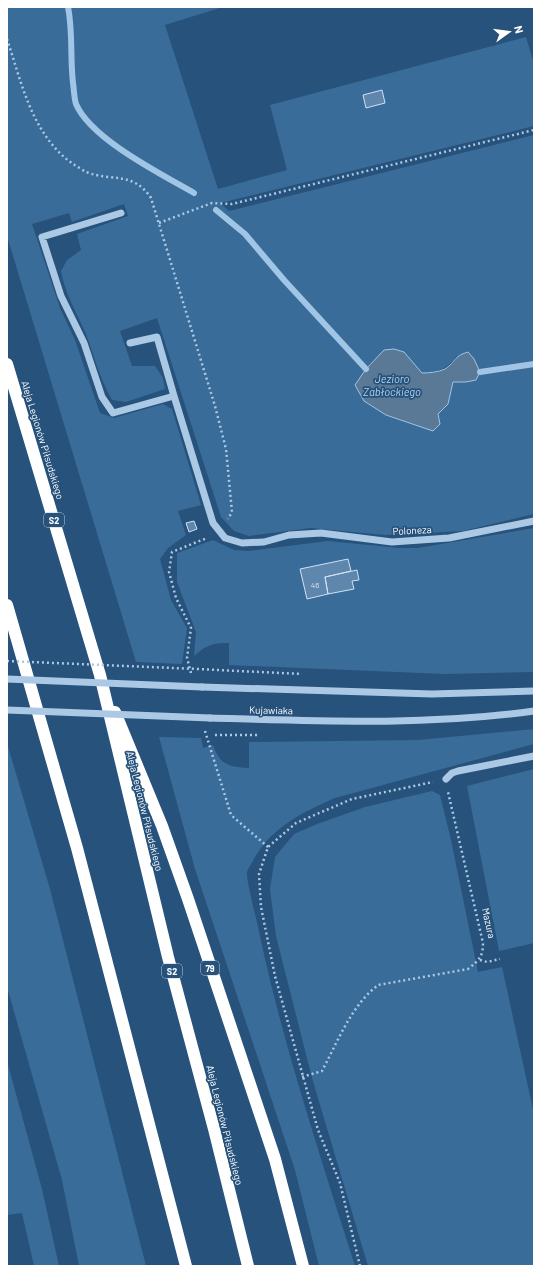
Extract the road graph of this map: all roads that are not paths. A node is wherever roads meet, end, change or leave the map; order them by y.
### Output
1 (122, 213) dead end
2 (130, 343) dead end
3 (7, 364) edge
4 (174, 396) junction
5 (534, 521) edge
6 (7, 605) edge
7 (100, 675) junction
8 (7, 679) edge
9 (534, 691) edge
10 (7, 710) edge
11 (534, 711) edge
12 (534, 756) edge
13 (446, 780) road end
14 (186, 1266) edge
15 (248, 1266) edge
16 (303, 1266) edge

1 - 4 street
2 - 4 street
3 - 7 highway, Aleja Legionów Piłsudskiego / S2
4 - 5 street, Poloneza
6 - 14 highway
7 - 15 highway, Aleja Legionów Piłsudskiego / S2
7 - 16 highway, 79
8 - 9 street, Kujawiaka, bridge
10 - 11 street, Kujawiaka, bridge
12 - 13 street

